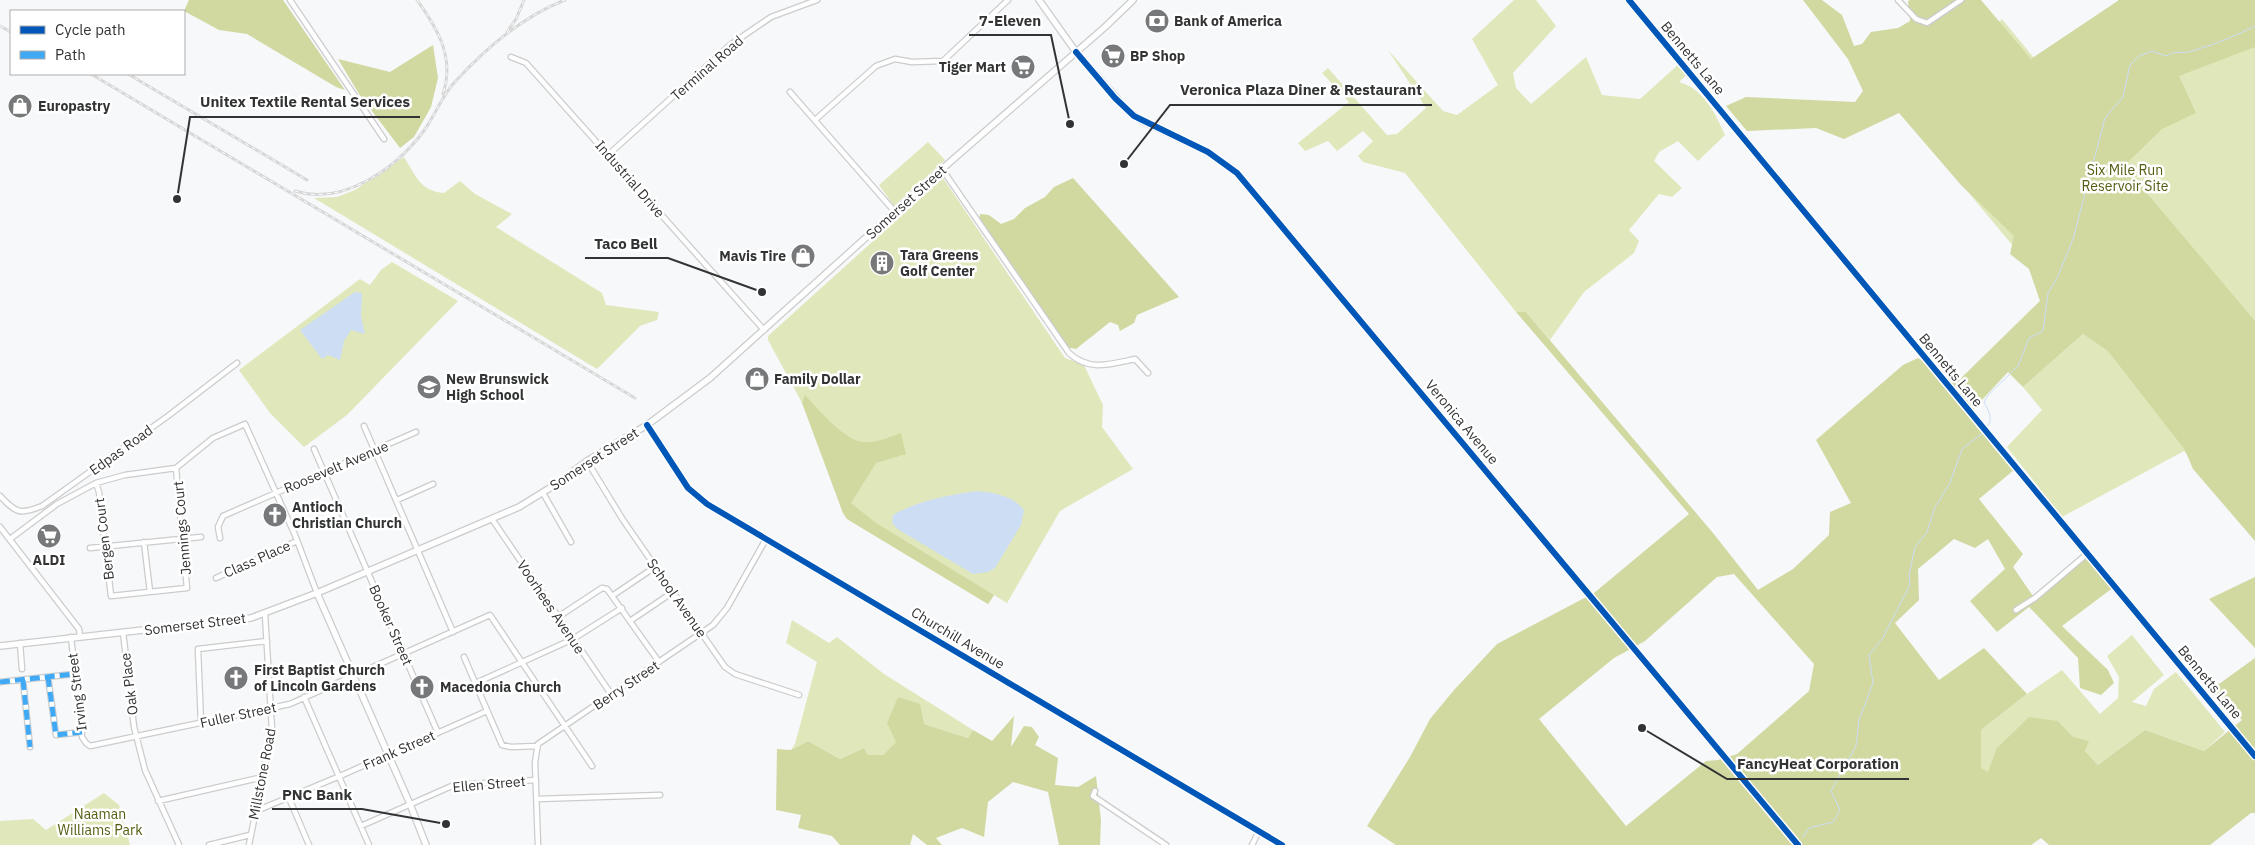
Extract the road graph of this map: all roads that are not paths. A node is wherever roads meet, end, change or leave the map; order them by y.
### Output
1 (290, 0) edge
2 (817, 0) edge
3 (1008, 0) edge
4 (1039, 0) edge
5 (1133, 0) edge
6 (1629, 0) edge
7 (1898, 0) edge
8 (1961, 0) edge
9 (1076, 52) junction
10 (512, 57) dead end
11 (790, 92) dead end
12 (815, 120) junction
13 (384, 139) dead end
14 (608, 155) junction
15 (942, 170) junction
16 (894, 212) junction
17 (764, 330) junction
18 (237, 363) dead end
19 (1148, 373) dead end
20 (646, 425) junction
21 (364, 426) dead end
22 (416, 432) dead end
23 (314, 449) dead end
24 (374, 451) junction
25 (587, 461) junction
26 (176, 468) junction
27 (324, 472) junction
28 (96, 483) junction
29 (433, 484) dead end
30 (543, 493) junction
31 (275, 494) junction
32 (0, 496) edge
33 (397, 500) junction
34 (492, 519) junction
35 (0, 527) edge
36 (200, 536) dead end
37 (183, 538) junction
38 (220, 538) dead end
39 (766, 538) junction
40 (10, 539) junction
41 (297, 541) junction
42 (144, 542) junction
43 (571, 542) dead end
44 (106, 546) junction
45 (90, 548) dead end
46 (418, 551) junction
47 (2088, 553) junction
48 (655, 567) junction
49 (367, 572) junction
50 (216, 578) dead end
51 (150, 592) junction
52 (673, 592) junction
53 (318, 593) junction
54 (612, 596) junction
55 (622, 608) junction
56 (2016, 610) dead end
57 (264, 614) junction
58 (558, 617) junction
59 (630, 621) junction
60 (123, 632) junction
61 (453, 632) junction
62 (702, 633) junction
63 (80, 636) junction
64 (71, 637) junction
65 (573, 639) junction
66 (266, 641) junction
67 (20, 643) junction
68 (0, 646) edge
69 (404, 654) junction
70 (464, 657) dead end
71 (522, 660) junction
72 (659, 662) junction
73 (22, 668) dead end
74 (74, 674) junction
75 (354, 676) junction
76 (48, 677) junction
77 (23, 680) junction
78 (0, 682) edge
79 (476, 682) junction
80 (611, 694) junction
81 (799, 695) dead end
82 (304, 698) junction
83 (271, 708) junction
84 (487, 711) junction
85 (201, 723) junction
86 (566, 725) junction
87 (82, 732) junction
88 (438, 733) junction
89 (136, 737) junction
90 (88, 745) joint
91 (537, 746) junction
92 (30, 747) dead end
93 (388, 755) junction
94 (2255, 756) edge
95 (592, 766) dead end
96 (340, 776) junction
97 (263, 777) junction
98 (536, 780) junction
99 (1095, 791) dead end
100 (660, 795) dead end
101 (289, 798) junction
102 (536, 799) junction
103 (158, 801) junction
104 (410, 804) junction
105 (256, 811) junction
106 (361, 826) junction
107 (1259, 832) junction
108 (250, 836) junction
109 (179, 845) edge
110 (209, 845) edge
111 (248, 845) edge
112 (309, 845) edge
113 (369, 845) edge
114 (426, 845) edge
115 (538, 845) edge
116 (1166, 845) edge
117 (1252, 845) edge
118 (1282, 845) edge
119 (1798, 845) edge

1 - 13 street
2 - 14 street, Terminal Road
3 - 12 street
4 - 9 street, Veronica Avenue
5 - 9 street, Somerset Street
6 - 47 street, Bennetts Lane
7 - 8 street
9 - 15 street, Somerset Street
9 - 119 street, Veronica Avenue
10 - 14 street, Industrial Drive
11 - 12 street
12 - 16 street
14 - 17 street, Industrial Drive
15 - 16 street, Somerset Street
15 - 19 street
16 - 17 street, Somerset Street
17 - 20 street, Somerset Street
18 - 32 street, Edpas Road
20 - 25 street, Somerset Street
20 - 39 street, Churchill Avenue
21 - 24 street
22 - 24 street, Roosevelt Avenue
23 - 27 street, Booker Street
24 - 27 street, Roosevelt Avenue
24 - 33 street
25 - 30 street, Somerset Street
25 - 48 street, School Avenue
26 - 28 street
26 - 31 street
26 - 37 street, Jennings Court
27 - 31 street, Roosevelt Avenue
27 - 49 street, Booker Street
28 - 40 street
28 - 44 street, Bergen Court
29 - 33 street
30 - 34 street, Somerset Street
30 - 43 street
31 - 38 street, Roosevelt Avenue
31 - 41 street
33 - 46 street
34 - 46 street, Somerset Street
34 - 58 street, Voorhees Avenue
35 - 40 street
36 - 37 street
37 - 42 street
37 - 51 street, Jennings Court
39 - 62 street, Berry Street
39 - 107 street, Churchill Avenue
40 - 63 street
41 - 50 street, Class Place
41 - 53 street
42 - 44 street
42 - 51 street
44 - 45 street
44 - 51 street, Bergen Court
46 - 49 street, Somerset Street
46 - 61 street
47 - 56 street
47 - 94 street, Bennetts Lane
48 - 52 street, School Avenue
48 - 54 street
49 - 53 street, Somerset Street
49 - 69 street, Booker Street
52 - 59 street
52 - 62 street, School Avenue
53 - 57 street, Somerset Street
53 - 75 street
54 - 55 street
54 - 58 street
55 - 59 street
55 - 65 street
57 - 60 street, Somerset Street
57 - 66 street, Millstone Road
58 - 65 street, Voorhees Avenue
59 - 72 street
60 - 63 street, Somerset Street
60 - 89 street, Oak Place
61 - 69 street, Fuller Street
61 - 71 street, Fuller Street
62 - 72 street, Berry Street
62 - 81 street, School Avenue
63 - 64 street, Somerset Street
64 - 67 street, Somerset Street
64 - 74 street, Irving Street
65 - 71 street
65 - 80 street, Voorhees Avenue
66 - 83 street, Millstone Road
66 - 85 street
67 - 68 street, Somerset Street
67 - 73 street
69 - 75 street, Fuller Street
69 - 88 street, Booker Street
70 - 79 street
71 - 79 street
71 - 86 street
72 - 80 street, Berry Street
74 - 76 street
74 - 87 street, Irving Street
75 - 82 street, Fuller Street
75 - 93 street
76 - 77 street
76 - 87 street
77 - 78 street
77 - 92 street
79 - 84 street
80 - 86 street, Berry Street
82 - 83 street, Fuller Street
82 - 96 street
83 - 85 street, Fuller Street
83 - 97 street, Millstone Road
84 - 88 street, Frank Street
84 - 91 street
85 - 89 street, Fuller Street
86 - 91 street, Berry Street
86 - 95 street
87 - 90 street, Irving Street
88 - 93 street, Frank Street
89 - 90 street, Fuller Street
89 - 103 street, Oak Place
91 - 98 street
93 - 96 street, Frank Street
93 - 104 street
96 - 101 street, Frank Street
96 - 106 street
97 - 103 street
97 - 105 street, Millstone Road
98 - 102 street
98 - 104 street, Ellen Street
99 - 116 street
100 - 102 street, Ellen Street
101 - 105 street, Frank Street
101 - 112 street
102 - 115 street
103 - 109 street, Oak Place
104 - 106 street, Ellen Street
104 - 114 street
105 - 108 street, Millstone Road
106 - 113 street
107 - 117 street
107 - 118 street, Churchill Avenue
108 - 110 street
108 - 111 street, Millstone Road

